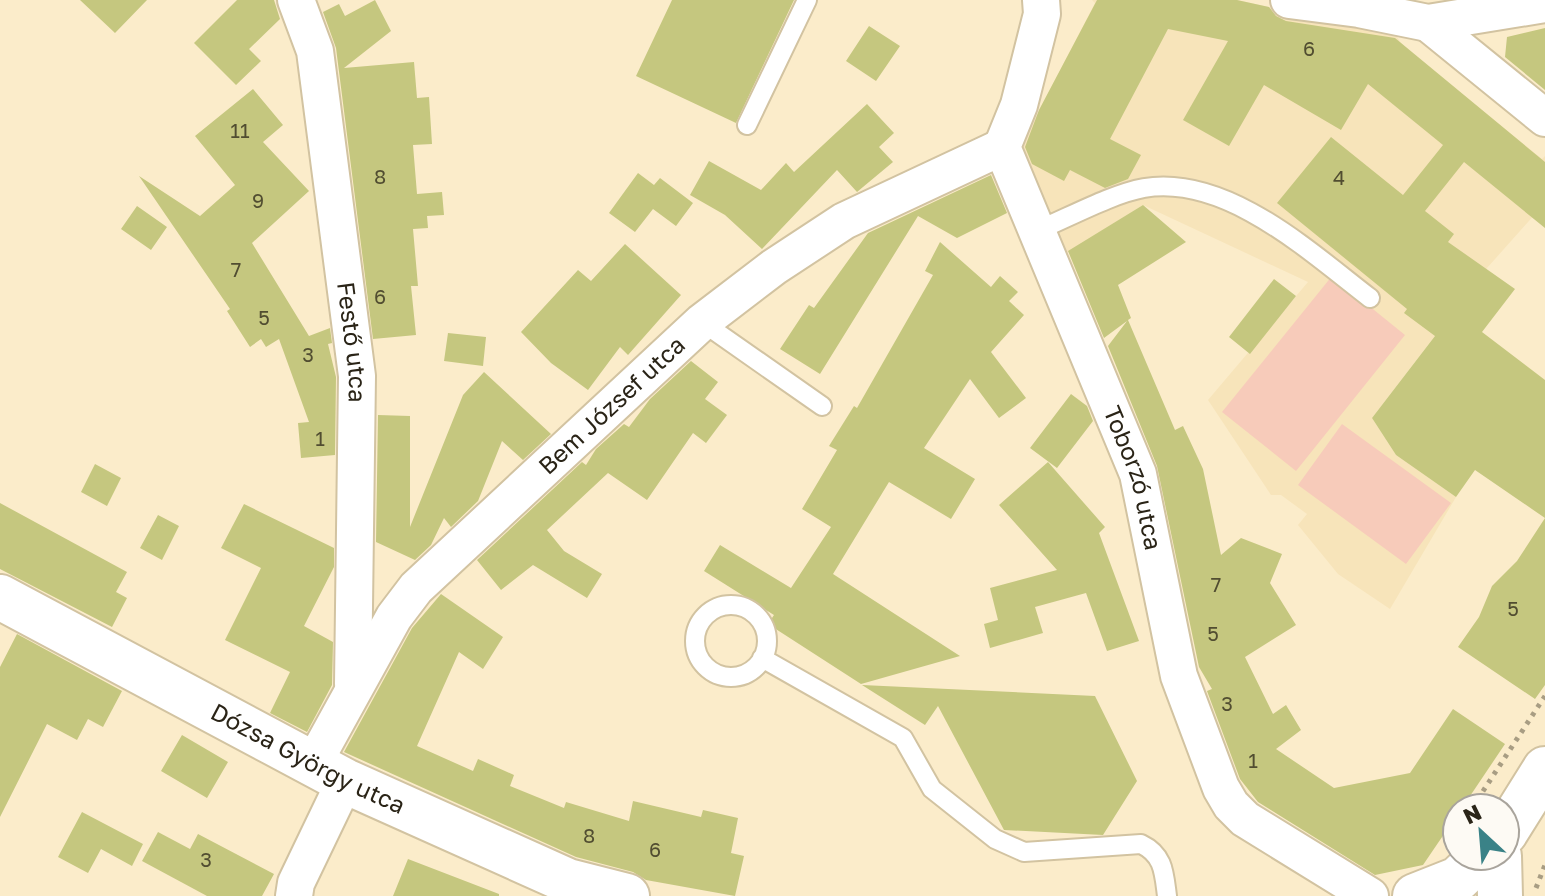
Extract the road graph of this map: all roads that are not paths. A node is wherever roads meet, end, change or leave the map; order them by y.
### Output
1 (296, 0) edge
2 (807, 0) edge
3 (1041, 0) edge
4 (1289, 0) edge
5 (1545, 4) edge
6 (1428, 23) junction
7 (1545, 118) edge
8 (747, 125) dead end
9 (1002, 147) junction
10 (1036, 231) junction
11 (1370, 298) dead end
12 (702, 322) junction
13 (822, 406) dead end
14 (3, 606) edge
15 (762, 658) junction
16 (353, 690) junction
17 (1545, 769) edge
18 (329, 772) junction
19 (1521, 807) edge
20 (1465, 872) edge
21 (1509, 872) edge
22 (1520, 890) edge
23 (292, 892) edge
24 (627, 896) edge
25 (1167, 896) edge
26 (1370, 896) edge
27 (1415, 896) edge

1 - 16 street, Festő utca
2 - 8 lane
3 - 9 street
4 - 6 street
5 - 6 street
6 - 7 street
9 - 10 street, Toborzó utca
9 - 12 street, Bem József utca
10 - 11 lane
10 - 26 street, Toborzó utca
12 - 13 lane
12 - 16 street, Bem József utca
14 - 18 main road, Dózsa György utca
15 - 15 lane
15 - 25 lane
16 - 18 street, Bem József utca
17 - 19 main road
18 - 23 street, Bem József utca
18 - 24 main road, Dózsa György utca
20 - 27 main road
21 - 22 main road

